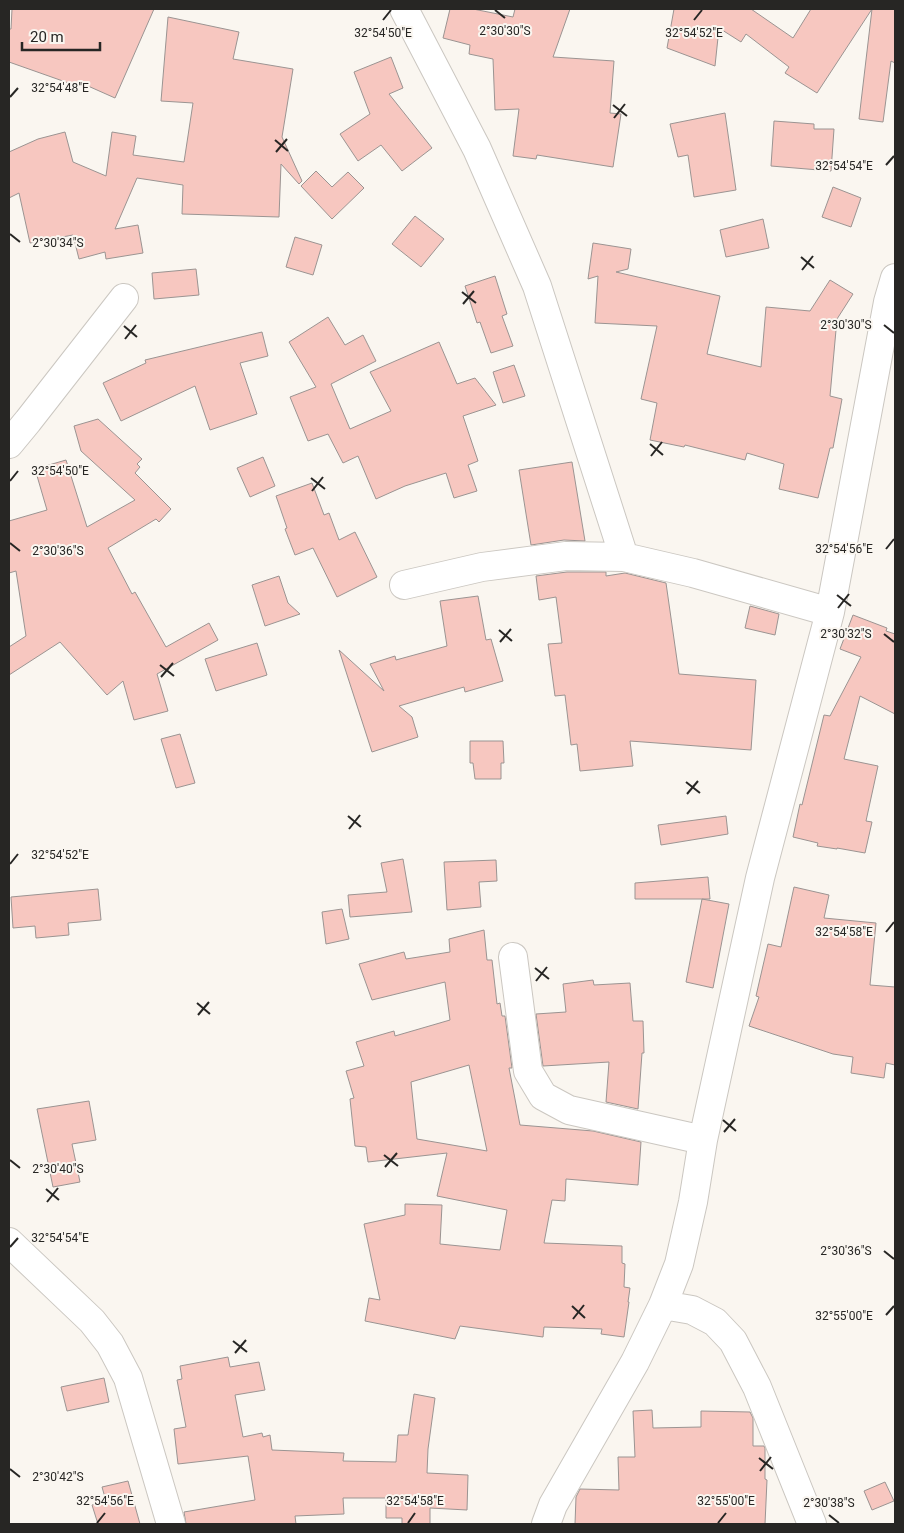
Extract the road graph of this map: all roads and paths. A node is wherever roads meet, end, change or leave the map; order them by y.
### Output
1 (404, 9) edge
2 (895, 278) edge
3 (124, 298) dead end
4 (9, 444) edge
5 (624, 557) junction
6 (404, 585) dead end
7 (830, 612) junction
8 (514, 957) dead end
9 (704, 1140) junction
10 (9, 1242) edge
11 (664, 1305) junction
12 (171, 1524) edge
13 (546, 1524) edge
14 (812, 1524) edge

1 - 5 street
2 - 7 street
3 - 4 street
5 - 6 street
5 - 7 street
7 - 9 street
8 - 9 street
9 - 11 street
10 - 12 street
11 - 13 street
11 - 14 street

